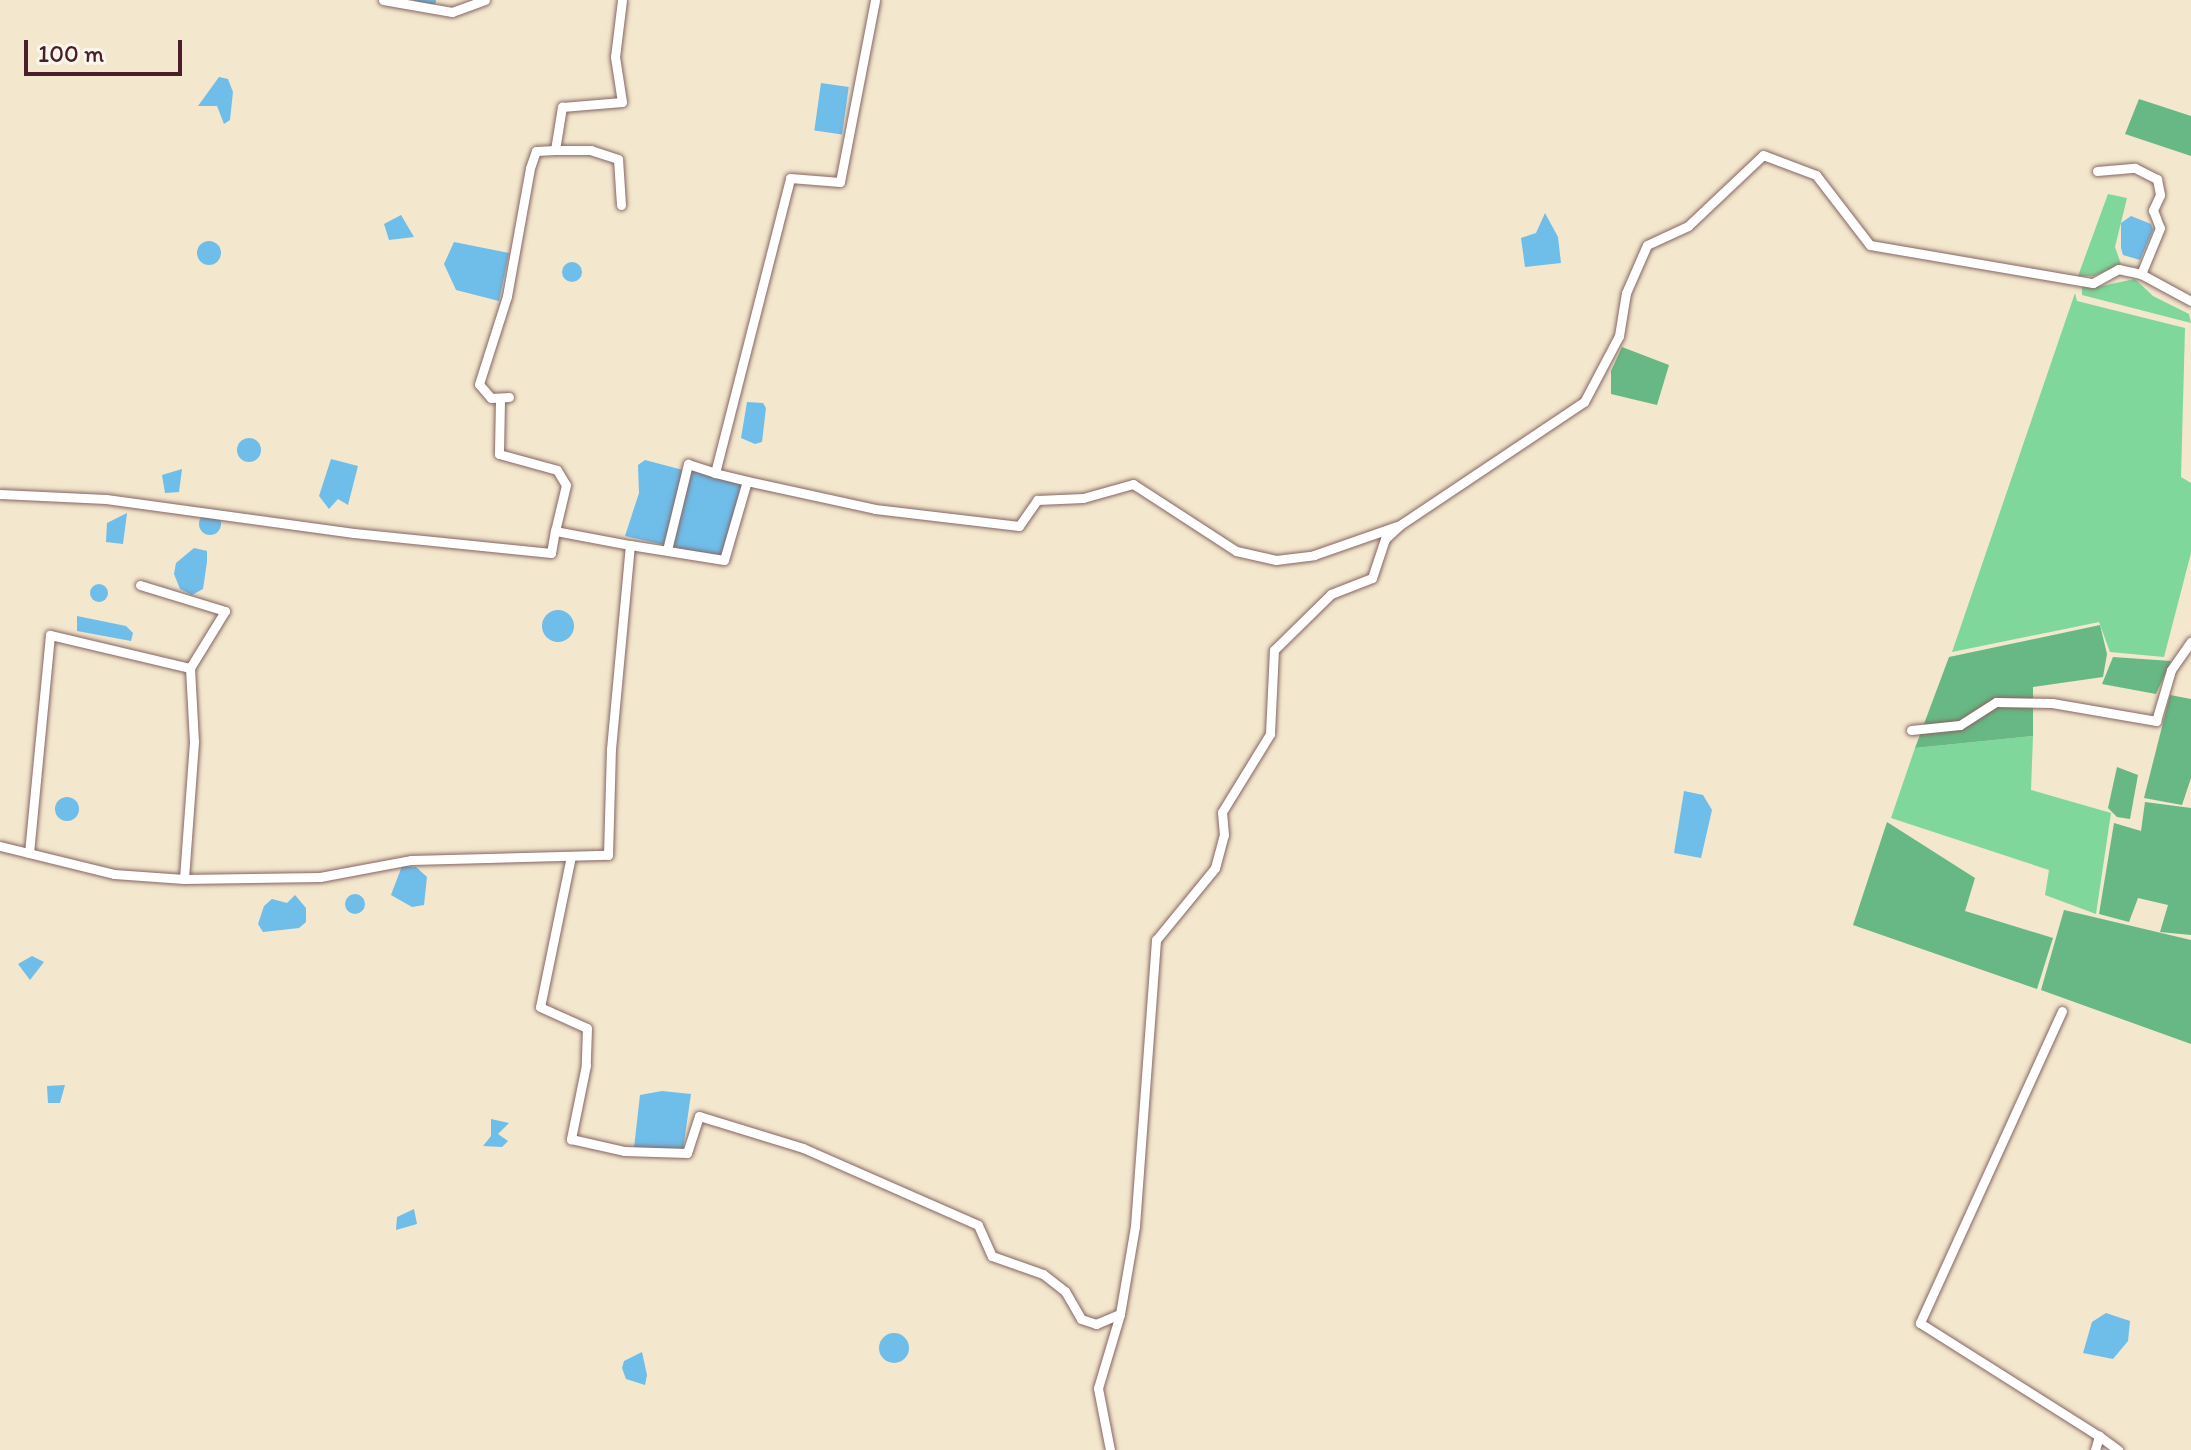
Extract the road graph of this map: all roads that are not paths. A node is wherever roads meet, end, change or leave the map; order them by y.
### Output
1 (383, 0) edge
2 (485, 0) edge
3 (622, 0) edge
4 (875, 0) edge
5 (555, 150) junction
6 (2097, 171) dead end
7 (621, 205) dead end
8 (2141, 274) junction
9 (2191, 301) edge
10 (715, 473) junction
11 (747, 481) junction
12 (0, 494) edge
13 (1400, 525) junction
14 (555, 531) junction
15 (630, 545) junction
16 (667, 550) junction
17 (140, 585) dead end
18 (2191, 641) edge
19 (190, 668) junction
20 (1911, 730) dead end
21 (0, 846) edge
22 (29, 853) junction
23 (571, 856) junction
24 (184, 879) junction
25 (2062, 1011) dead end
26 (1120, 1314) junction
27 (2099, 1436) junction
28 (1110, 1450) edge
29 (2095, 1450) edge
30 (2118, 1450) edge

1 - 2 street
3 - 5 street
4 - 10 street
5 - 7 street
5 - 14 street
6 - 8 street
8 - 9 street
8 - 13 street
10 - 11 street
10 - 16 street
11 - 13 street
11 - 16 street
12 - 14 street
13 - 26 street
14 - 15 street
15 - 16 street
15 - 23 street
17 - 19 street
18 - 20 street
19 - 22 street
19 - 24 street
21 - 22 street
22 - 24 street
23 - 24 street
23 - 26 street
25 - 27 street
26 - 28 street
27 - 29 street
27 - 30 street

